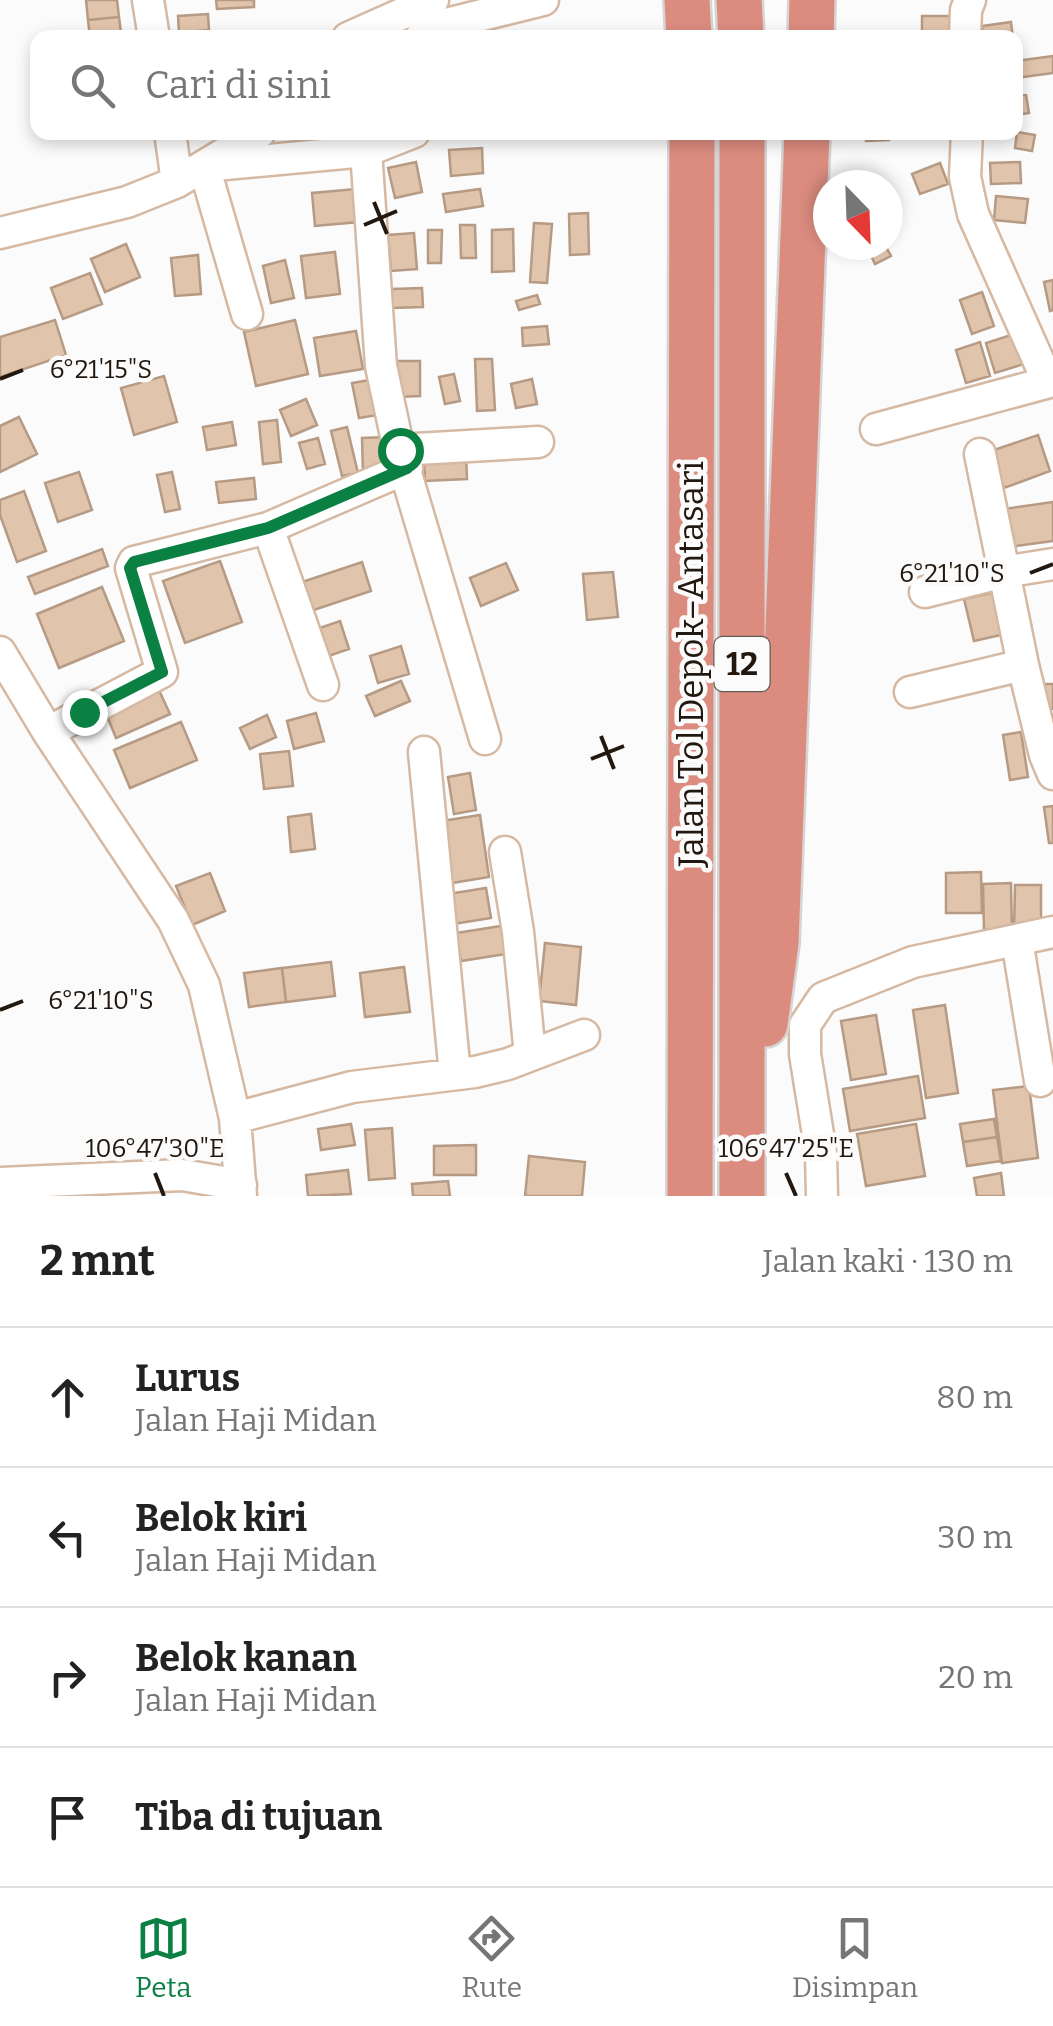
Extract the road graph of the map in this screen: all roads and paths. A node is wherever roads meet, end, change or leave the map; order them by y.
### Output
1 (148, 0) edge
2 (434, 0) edge
3 (543, 0) edge
4 (688, 0) edge
5 (739, 0) edge
6 (812, 0) edge
7 (970, 0) edge
8 (153, 30) edge
9 (366, 30) edge
10 (435, 30) edge
11 (688, 30) edge
12 (741, 30) edge
13 (811, 30) edge
14 (966, 30) edge
15 (171, 140) edge
16 (247, 140) edge
17 (394, 140) edge
18 (692, 140) edge
19 (742, 140) edge
20 (807, 140) edge
21 (967, 140) edge
22 (366, 151) junction
23 (204, 166) junction
24 (177, 182) junction
25 (0, 233) edge
26 (247, 314) dead end
27 (1050, 382) edge
28 (876, 429) dead end
29 (538, 442) dead end
30 (980, 454) dead end
31 (403, 459) junction
32 (268, 528) junction
33 (1053, 564) edge
34 (1004, 572) junction
35 (925, 592) dead end
36 (0, 652) edge
37 (1022, 665) junction
38 (324, 686) dead end
39 (910, 692) dead end
40 (48, 732) junction
41 (485, 739) dead end
42 (424, 752) dead end
43 (1053, 774) edge
44 (505, 852) dead end
45 (1053, 932) edge
46 (1017, 940) junction
47 (584, 1034) dead end
48 (530, 1055) junction
49 (455, 1074) junction
50 (1040, 1081) dead end
51 (235, 1118) junction
52 (0, 1183) edge
53 (241, 1190) edge
54 (742, 1193) edge
55 (690, 1196) edge
56 (822, 1196) edge

1 - 8 street
2 - 9 street
3 - 10 street
4 - 11 highway
5 - 12 highway
6 - 13 highway
7 - 14 street
15 - 24 street
16 - 23 street
17 - 22 street
18 - 55 highway, Jalan Tol Depok–Antasari / 12
19 - 54 highway, Jalan Tol Depok–Antasari / 12
20 - 54 highway
21 - 27 street
22 - 23 street
22 - 31 street
23 - 24 street
23 - 26 street
24 - 25 street
27 - 28 street
29 - 31 street
30 - 34 street
31 - 32 street
31 - 41 street
32 - 38 street
32 - 40 street
33 - 34 street
34 - 35 street
34 - 37 street
36 - 40 street
37 - 39 street
37 - 43 street
40 - 51 street
42 - 49 street
44 - 48 street
45 - 46 street
46 - 50 street
46 - 56 street
47 - 48 street
48 - 49 street
49 - 51 street
51 - 53 street
52 - 53 street

